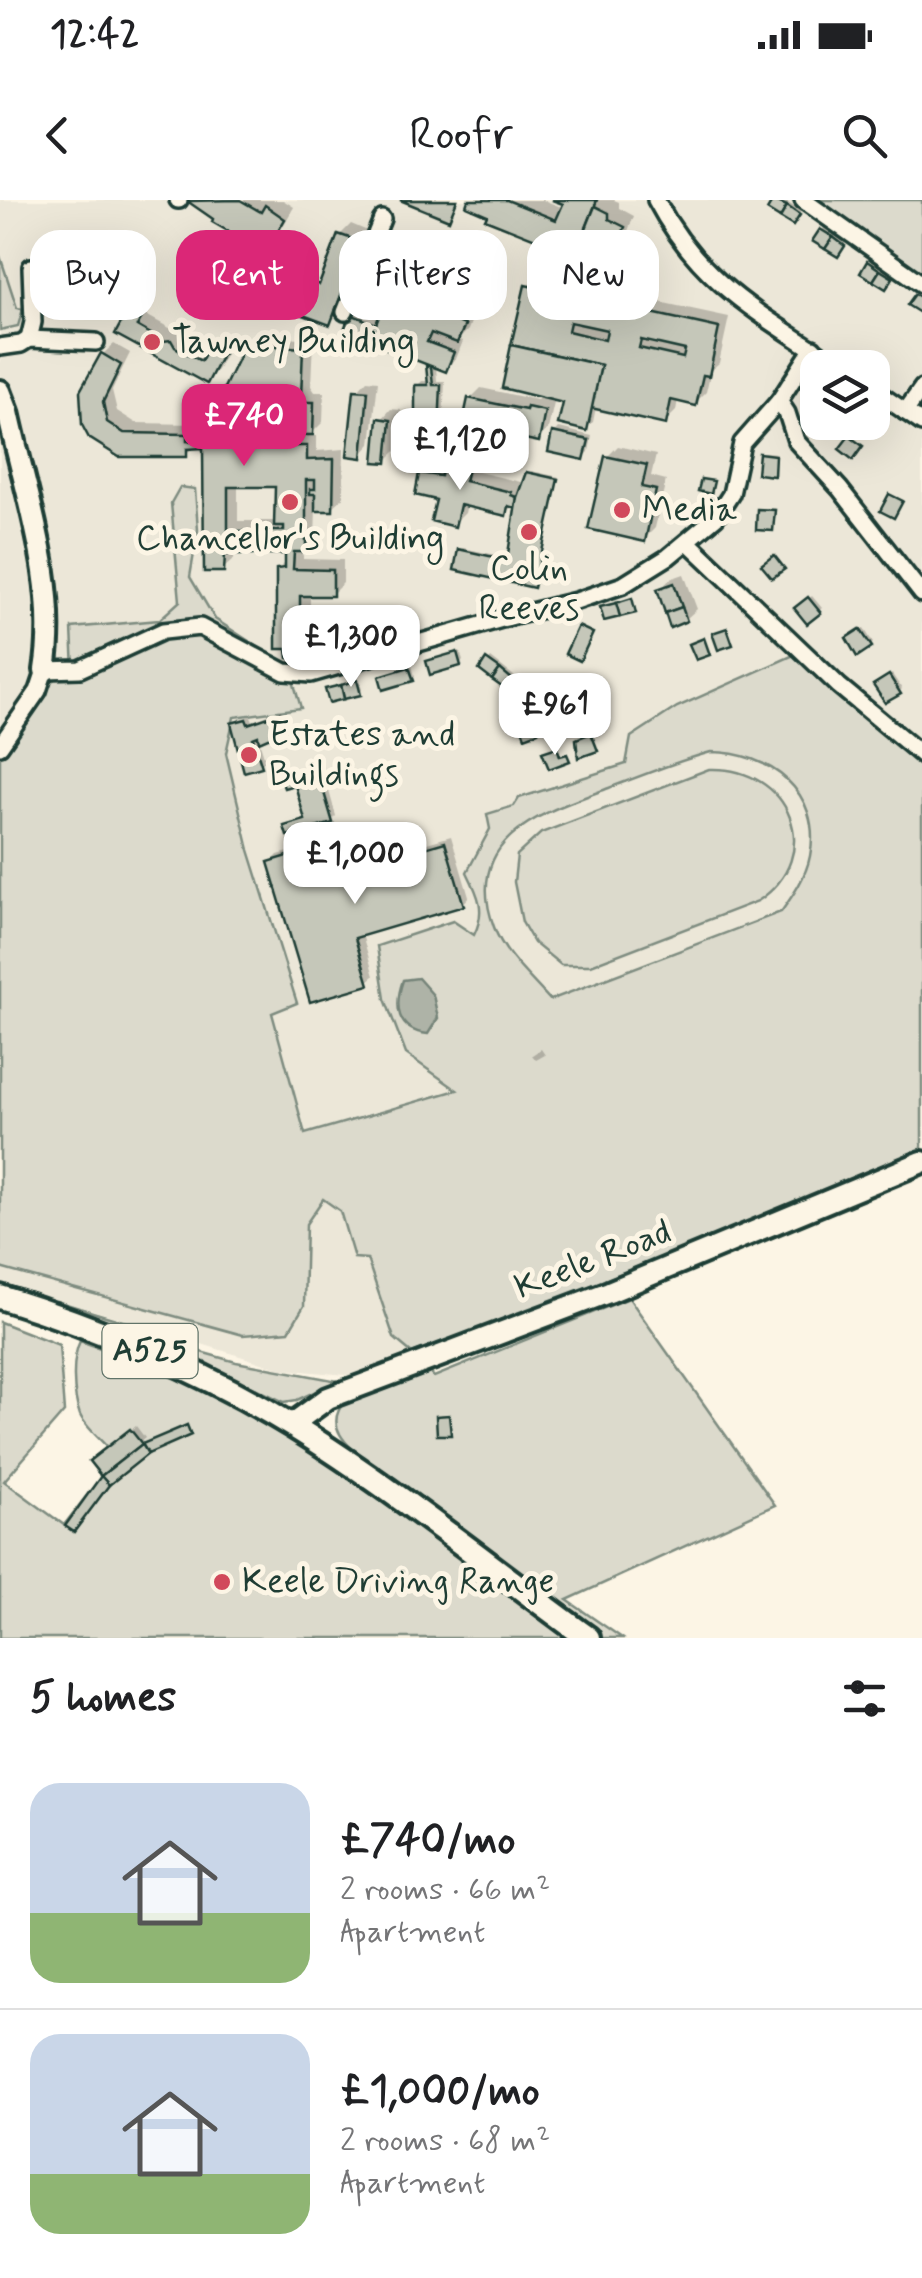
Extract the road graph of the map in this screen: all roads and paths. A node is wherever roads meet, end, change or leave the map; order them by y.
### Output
1 (656, 200) edge
2 (802, 200) edge
3 (382, 219) dead end
4 (378, 230) edge
5 (922, 284) edge
6 (33, 320) edge
7 (28, 339) junction
8 (96, 342) dead end
9 (0, 347) edge
10 (813, 348) junction
11 (816, 350) edge
12 (922, 388) edge
13 (0, 391) edge
14 (779, 401) junction
15 (890, 401) edge
16 (906, 412) junction
17 (922, 423) edge
18 (688, 542) junction
19 (922, 594) edge
20 (45, 670) junction
21 (0, 746) edge
22 (922, 755) edge
23 (922, 1162) edge
24 (0, 1297) edge
25 (291, 1425) junction
26 (588, 1638) edge

1 - 10 street
2 - 5 street
3 - 4 street
6 - 7 street
7 - 8 street
7 - 9 street
10 - 11 street
10 - 14 street
12 - 16 street
13 - 20 street
14 - 18 street
14 - 19 street
15 - 16 street
16 - 17 street
18 - 20 street
18 - 22 street
20 - 21 street
23 - 25 street, Keele Road
24 - 25 main road, A525
25 - 26 main road, A525

